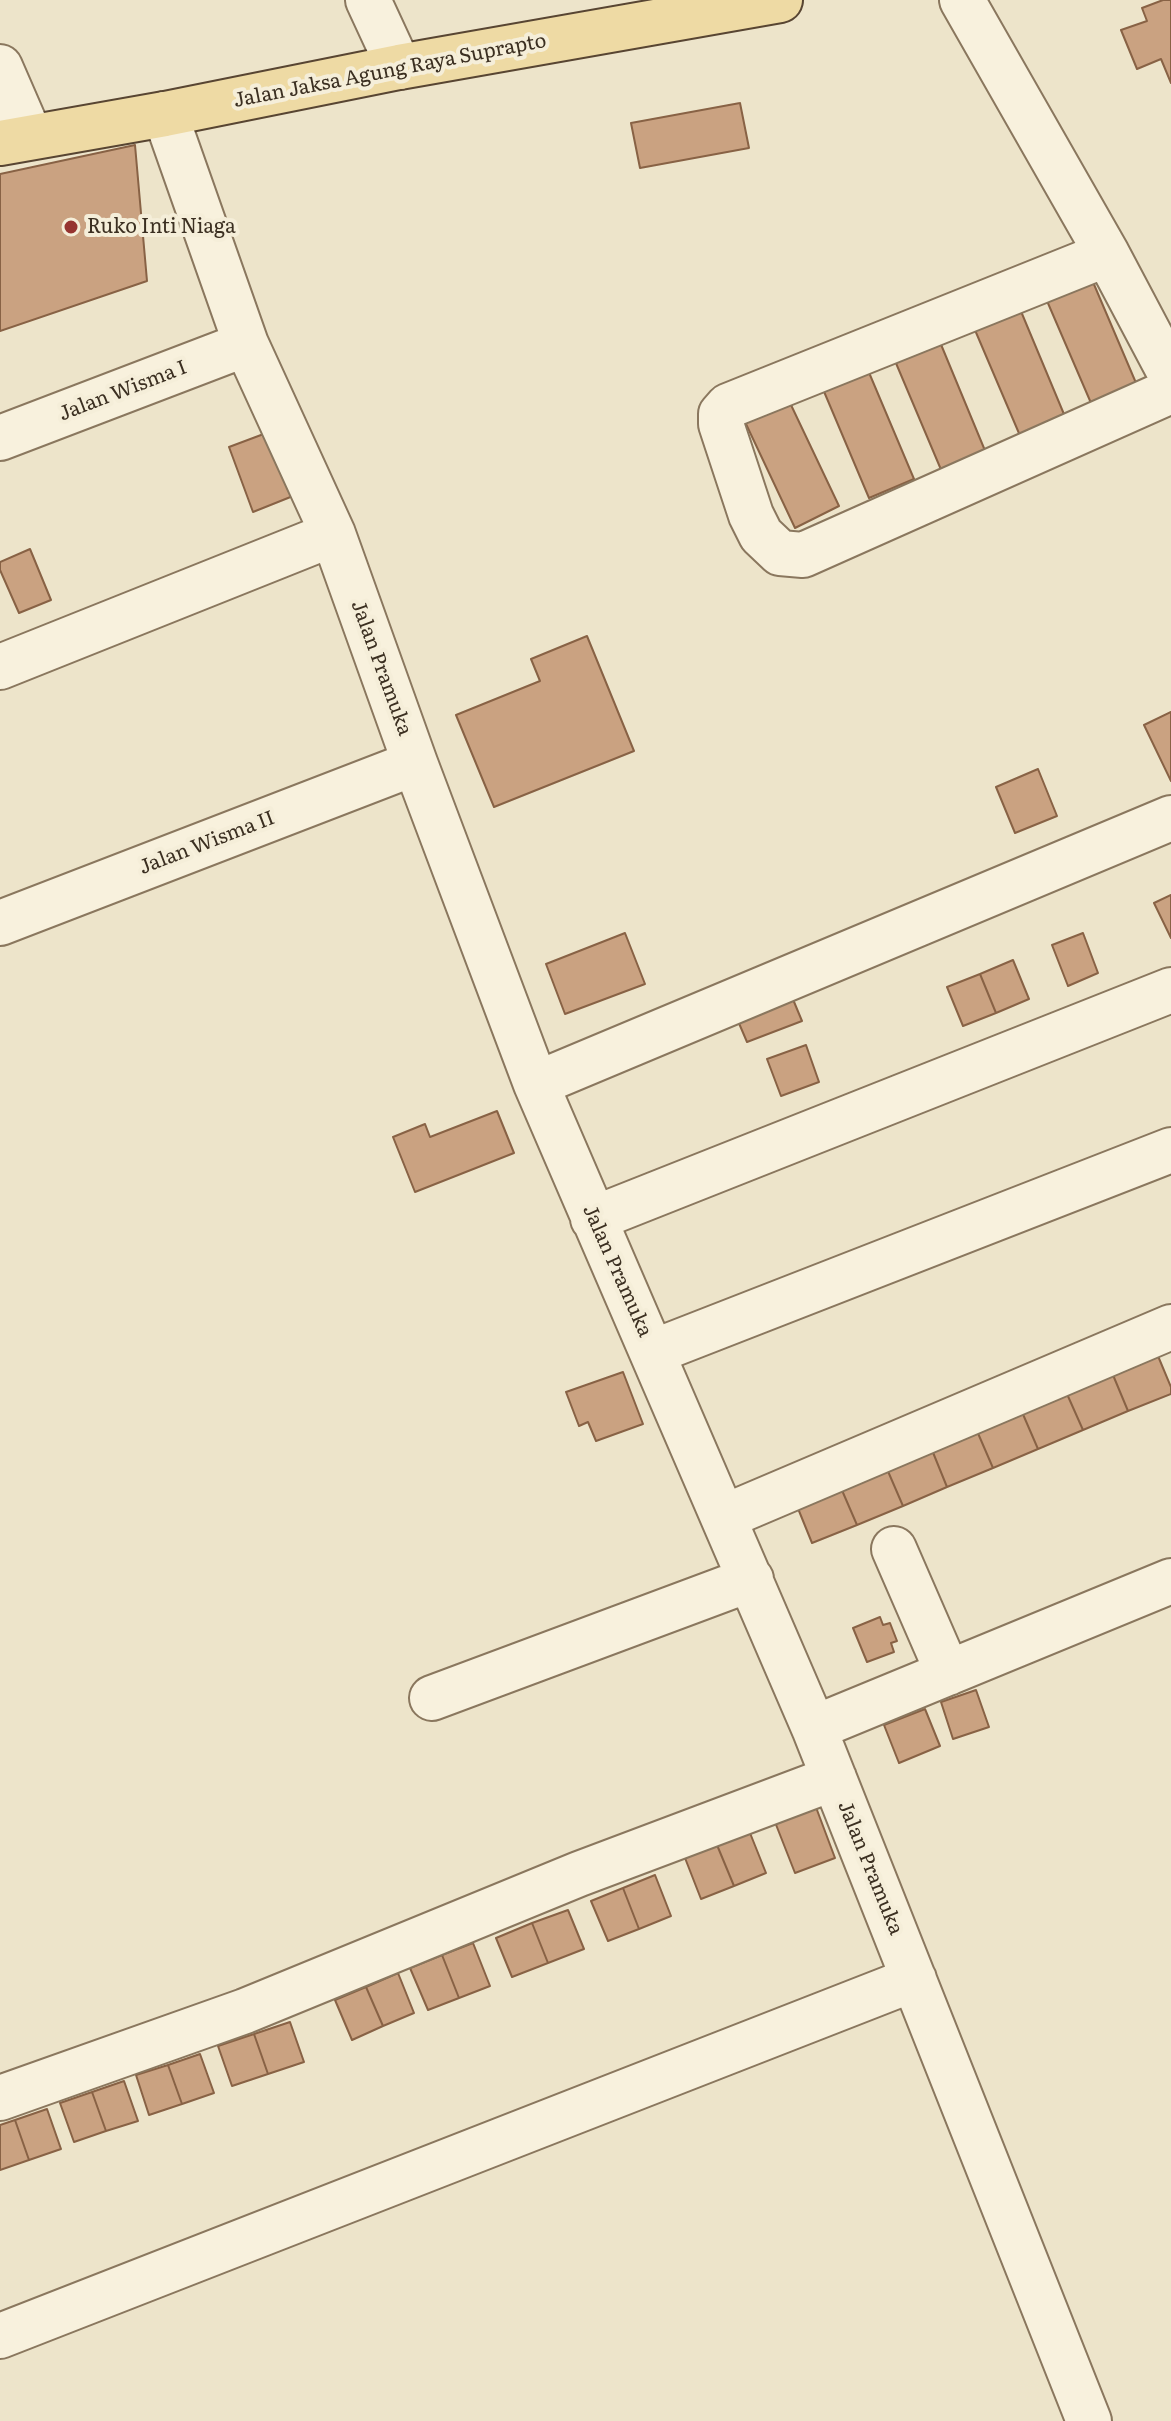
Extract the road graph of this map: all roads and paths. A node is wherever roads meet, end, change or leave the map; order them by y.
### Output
1 (368, 0) edge
2 (780, 0) edge
3 (962, 0) edge
4 (676, 10) edge
5 (0, 67) edge
6 (399, 67) junction
7 (165, 114) junction
8 (15, 139) edge
9 (1107, 254) junction
10 (246, 344) junction
11 (1171, 375) edge
12 (1171, 391) edge
13 (0, 438) edge
14 (333, 534) junction
15 (0, 667) edge
16 (415, 763) junction
17 (1171, 818) edge
18 (0, 923) edge
19 (1171, 990) edge
20 (536, 1084) junction
21 (1171, 1150) edge
22 (593, 1219) junction
23 (1171, 1327) edge
24 (653, 1352) junction
25 (724, 1517) junction
26 (894, 1549) dead end
27 (751, 1579) junction
28 (1171, 1581) edge
29 (948, 1673) junction
30 (432, 1698) dead end
31 (814, 1728) junction
32 (834, 1778) junction
33 (914, 1979) junction
34 (0, 2098) edge
35 (0, 2336) edge
36 (1089, 2421) edge

1 - 6 street
2 - 4 main road, Jalan Jaksa Agung Raya Suprapto
3 - 9 street
4 - 6 main road, Jalan Jaksa Agung Raya Suprapto
5 - 8 street
6 - 7 main road, Jalan Jaksa Agung Raya Suprapto
7 - 8 main road, Jalan Jaksa Agung Raya Suprapto
7 - 10 street, Jalan Pramuka
9 - 11 street
9 - 12 street
10 - 13 street, Jalan Wisma I
10 - 14 street, Jalan Pramuka
14 - 15 street
14 - 16 street, Jalan Pramuka
16 - 18 street, Jalan Wisma II
16 - 20 street, Jalan Pramuka
17 - 20 street
19 - 22 street
20 - 22 street, Jalan Pramuka
21 - 24 street
22 - 24 street, Jalan Pramuka
23 - 25 street
24 - 25 street, Jalan Pramuka
25 - 27 street, Jalan Pramuka
26 - 29 street
27 - 30 street
27 - 31 street, Jalan Pramuka
28 - 29 street
29 - 31 street
31 - 32 street, Jalan Pramuka
32 - 33 street, Jalan Pramuka
32 - 34 street
33 - 35 street
33 - 36 street, Jalan Pramuka

